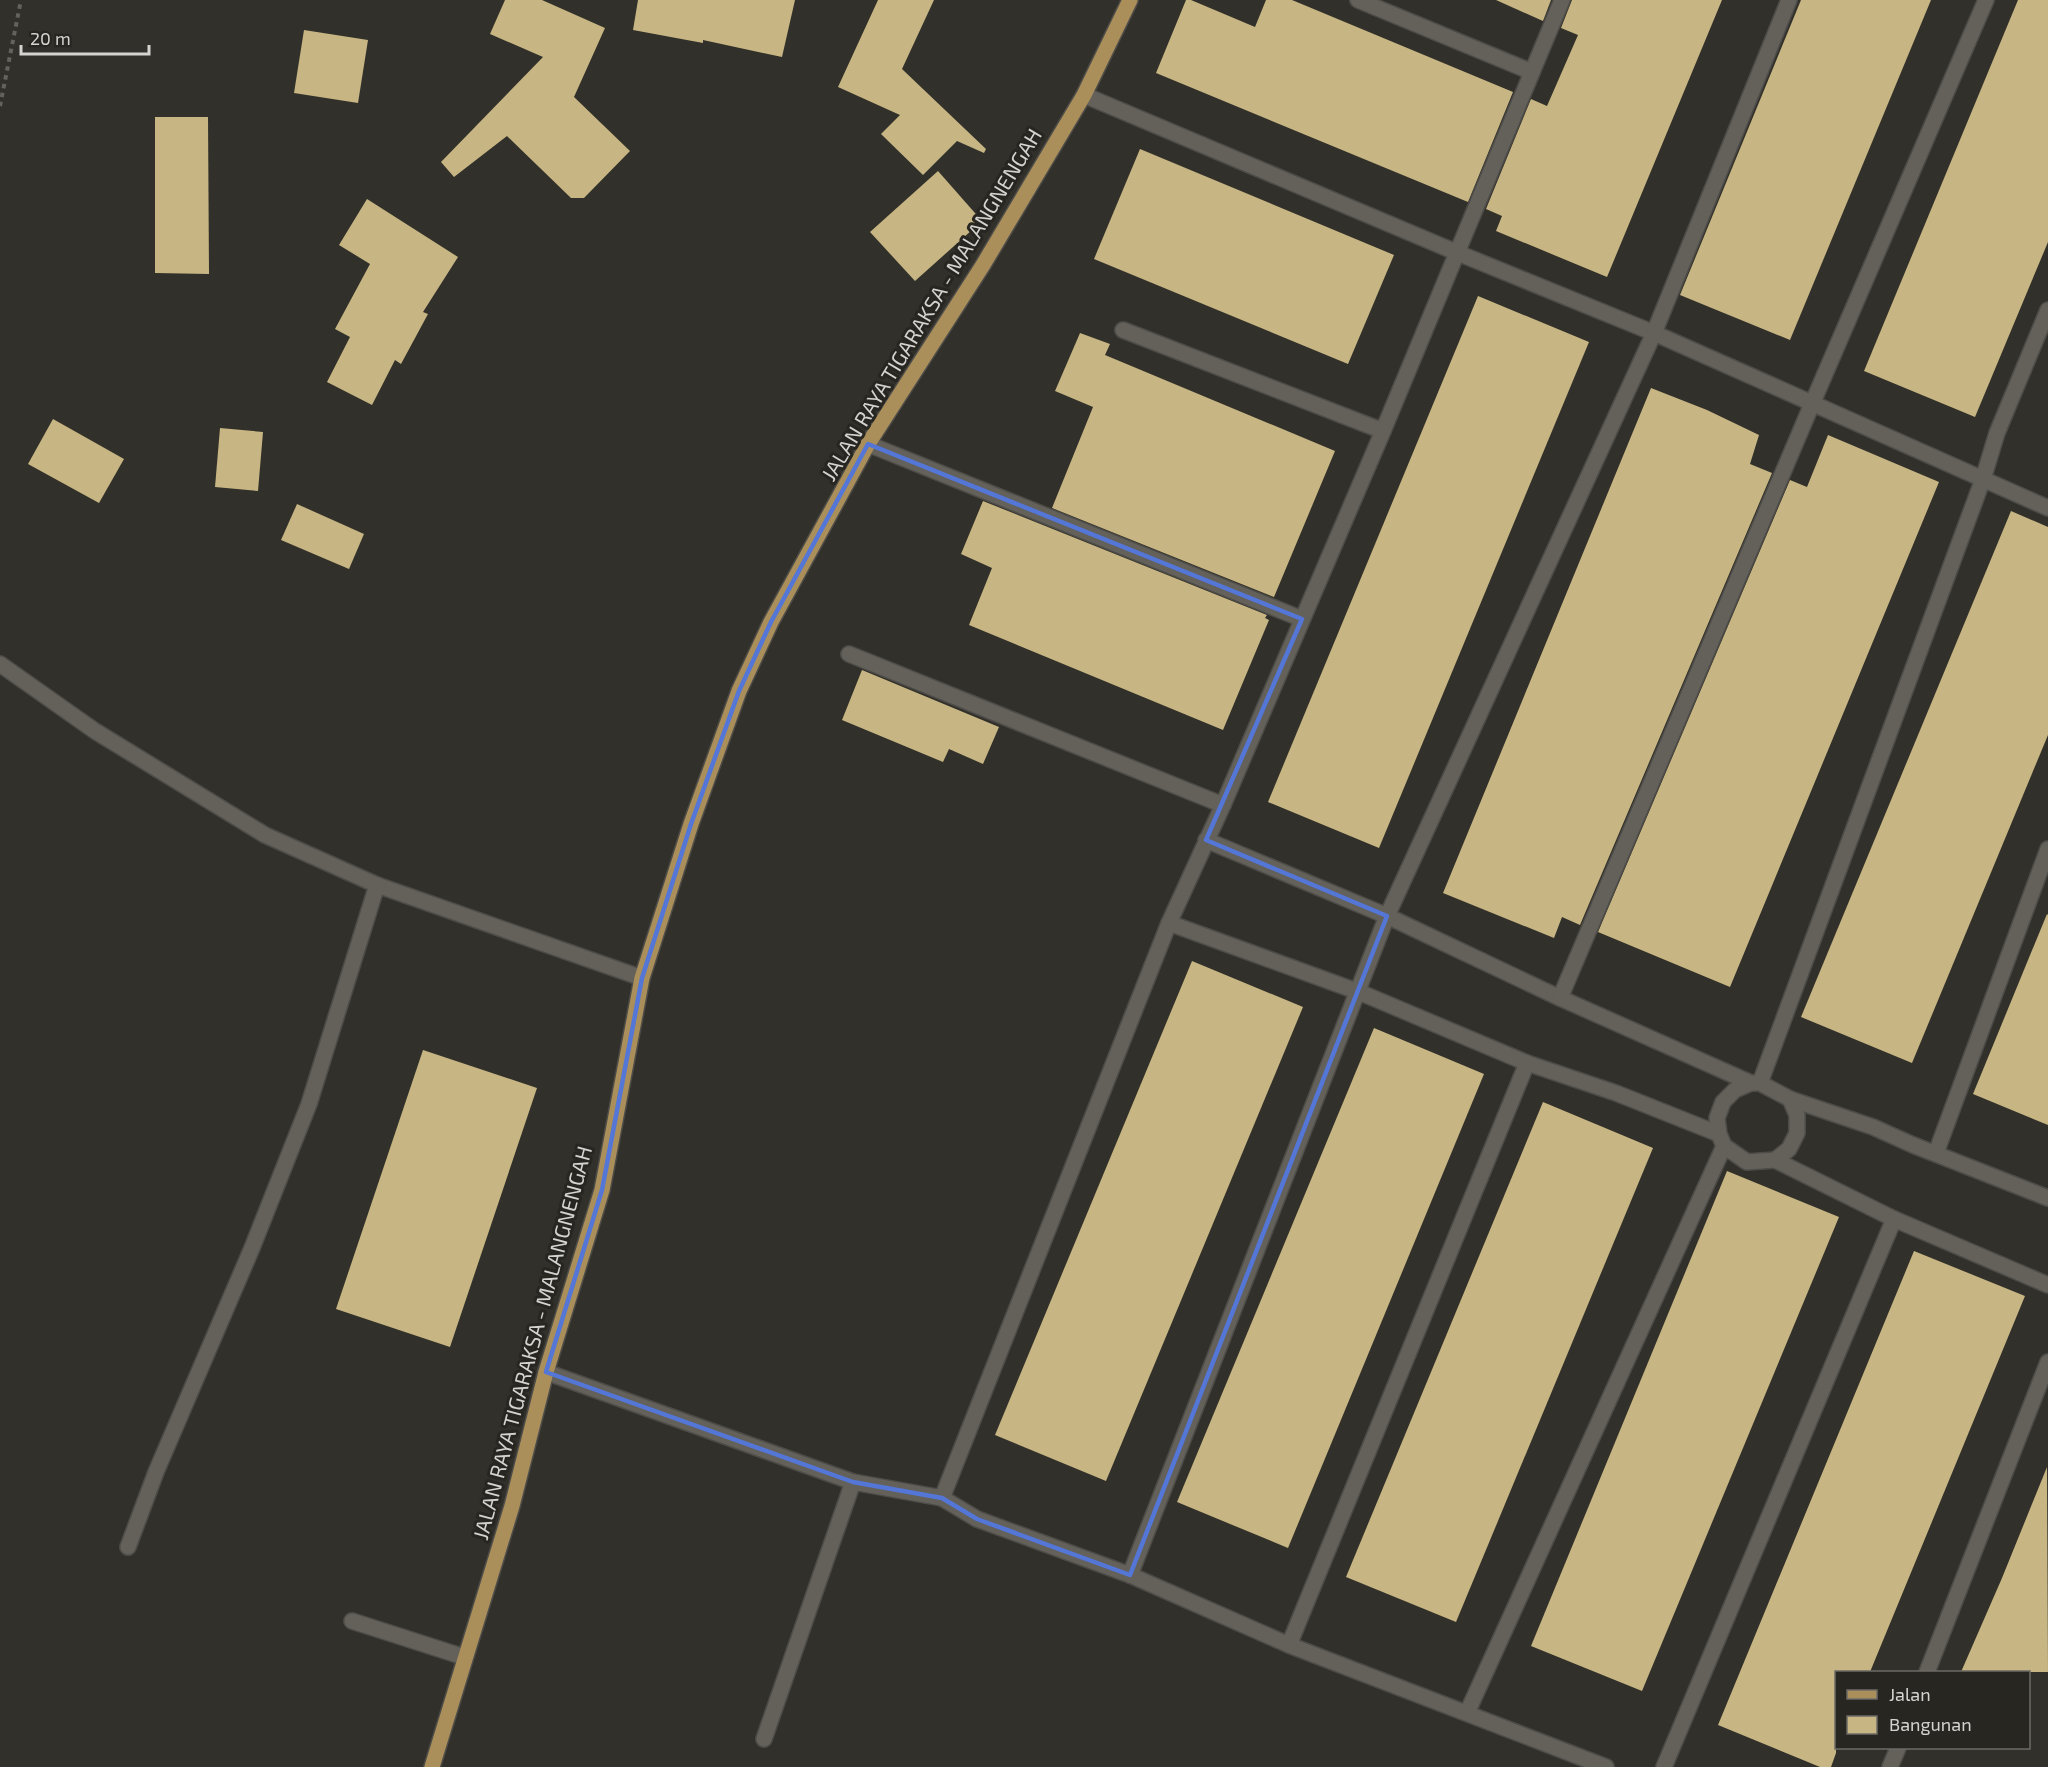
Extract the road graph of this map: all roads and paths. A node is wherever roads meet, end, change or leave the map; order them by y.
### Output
1 (21, 0) edge
2 (1130, 0) edge
3 (1358, 0) edge
4 (1562, 0) edge
5 (1789, 0) edge
6 (1986, 0) edge
7 (1532, 72) junction
8 (1084, 95) junction
9 (0, 106) edge
10 (1458, 253) junction
11 (2048, 310) edge
12 (1123, 330) dead end
13 (1654, 333) junction
14 (1812, 404) junction
15 (1383, 431) junction
16 (868, 444) junction
17 (1983, 479) junction
18 (2048, 508) edge
19 (1302, 620) junction
20 (849, 654) dead end
21 (0, 664) edge
22 (1223, 805) junction
23 (1206, 840) junction
24 (2048, 849) edge
25 (377, 885) junction
26 (1387, 916) junction
27 (1169, 923) junction
28 (642, 978) junction
29 (1359, 992) junction
30 (1560, 998) junction
31 (1527, 1063) junction
32 (1755, 1083) junction
33 (1790, 1099) junction
34 (1721, 1140) junction
35 (1936, 1153) junction
36 (1775, 1160) junction
37 (2048, 1198) edge
38 (1894, 1219) junction
39 (2048, 1285) edge
40 (2048, 1362) edge
41 (546, 1372) junction
42 (853, 1482) junction
43 (942, 1498) junction
44 (128, 1546) dead end
45 (1130, 1575) junction
46 (352, 1621) dead end
47 (1289, 1645) junction
48 (464, 1657) junction
49 (1927, 1671) edge
50 (1467, 1713) junction
51 (764, 1739) dead end
52 (1898, 1749) edge
53 (432, 1767) edge
54 (1606, 1767) edge
55 (1664, 1767) edge
56 (1890, 1767) edge

1 - 9 path
2 - 8 main road, JALAN RAYA TIGARAKSA - MALANGNENGAH
3 - 7 street
4 - 7 street
5 - 13 street
6 - 14 street
7 - 10 street
8 - 10 street
8 - 16 main road, JALAN RAYA TIGARAKSA - MALANGNENGAH
10 - 13 street
10 - 15 street
11 - 17 street
12 - 15 street
13 - 14 street
13 - 26 street
14 - 17 street
14 - 30 street
15 - 19 street
16 - 19 street
16 - 28 main road, JALAN RAYA TIGARAKSA - MALANGNENGAH
17 - 18 street
17 - 32 street
19 - 22 street
20 - 22 street
21 - 25 street
22 - 23 street
23 - 26 street
23 - 27 street
24 - 35 street
25 - 28 street
25 - 44 street
26 - 29 street
26 - 30 street
27 - 29 street
27 - 43 street
28 - 41 main road, JALAN RAYA TIGARAKSA - MALANGNENGAH
29 - 31 street
29 - 45 street
30 - 32 street
31 - 34 street
31 - 47 street
32 - 33 street
32 - 34 street
33 - 35 street
33 - 36 street
34 - 36 street
34 - 50 street
35 - 37 street
36 - 38 street
38 - 39 street
38 - 55 street
40 - 49 street
41 - 42 street
41 - 48 main road, JALAN RAYA TIGARAKSA - MALANGNENGAH
42 - 43 street
42 - 51 street
43 - 45 street
45 - 47 street
46 - 48 street
47 - 50 street
48 - 53 main road, JALAN RAYA TIGARAKSA - MALANGNENGAH
50 - 54 street
52 - 56 street

